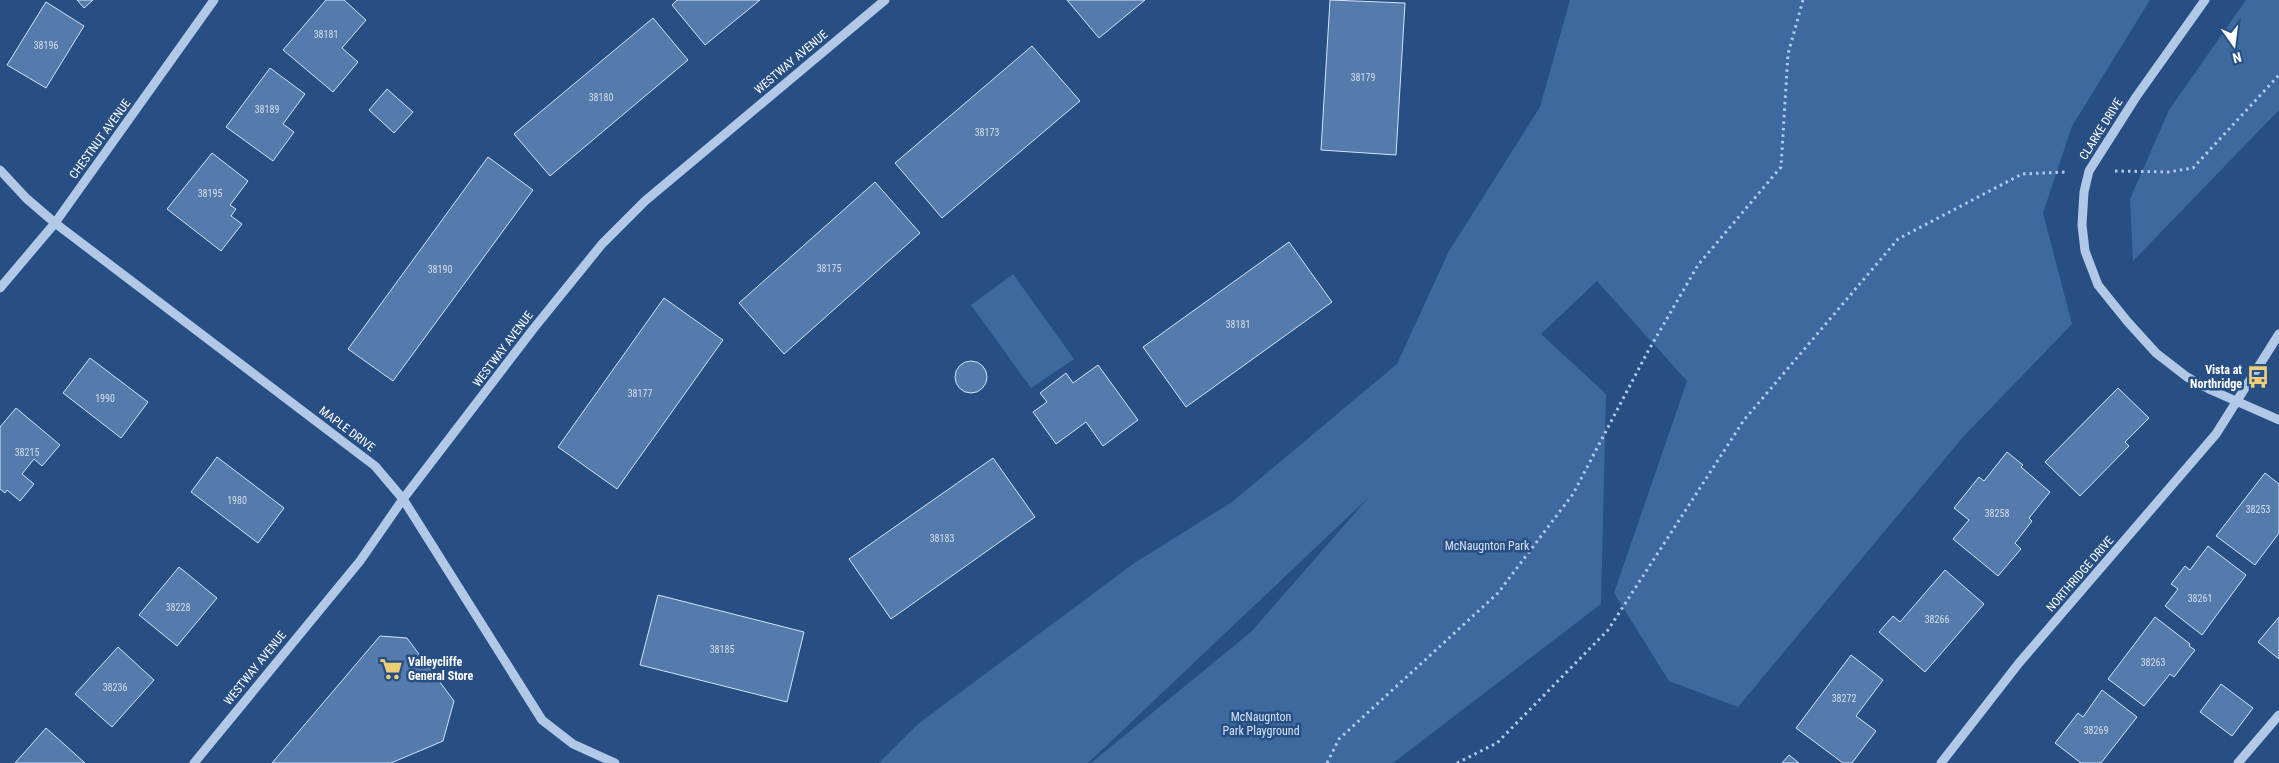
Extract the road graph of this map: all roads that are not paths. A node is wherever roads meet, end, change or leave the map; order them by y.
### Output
1 (214, 0) edge
2 (885, 0) edge
3 (2205, 0) edge
4 (0, 170) edge
5 (55, 222) junction
6 (0, 288) edge
7 (2279, 334) edge
8 (2238, 401) junction
9 (2279, 420) edge
10 (404, 499) junction
11 (2279, 715) edge
12 (194, 763) edge
13 (615, 763) edge
14 (1941, 763) edge
15 (2238, 763) edge

1 - 5 street, CHESTNUT AVENUE
2 - 10 street, WESTWAY AVENUE
3 - 8 street, CLARKE DRIVE
4 - 5 street, MAPLE DRIVE
5 - 6 street, CHESTNUT AVENUE
5 - 10 street, MAPLE DRIVE
7 - 8 street, NORTHRIDGE DRIVE
8 - 9 street, CLARKE DRIVE
8 - 14 street, NORTHRIDGE DRIVE
10 - 12 street, WESTWAY AVENUE
10 - 13 street, MAPLE DRIVE
11 - 15 street

